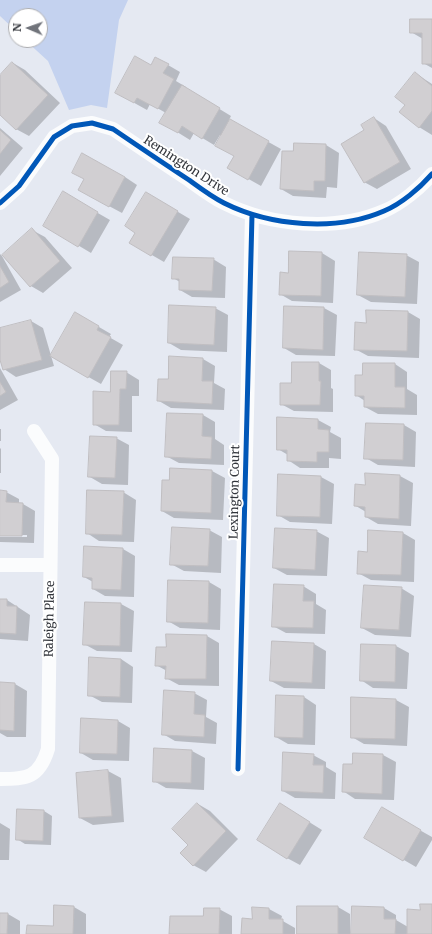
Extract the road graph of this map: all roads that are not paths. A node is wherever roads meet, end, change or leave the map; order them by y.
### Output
1 (432, 174) edge
2 (0, 203) edge
3 (252, 215) junction
4 (34, 431) dead end
5 (0, 565) edge
6 (50, 565) junction
7 (238, 769) dead end
8 (0, 779) edge

1 - 3 street, Remington Drive
2 - 3 street, Remington Drive
3 - 7 street, Lexington Court
4 - 6 street, Raleigh Place
5 - 6 street
6 - 8 street, Raleigh Place

